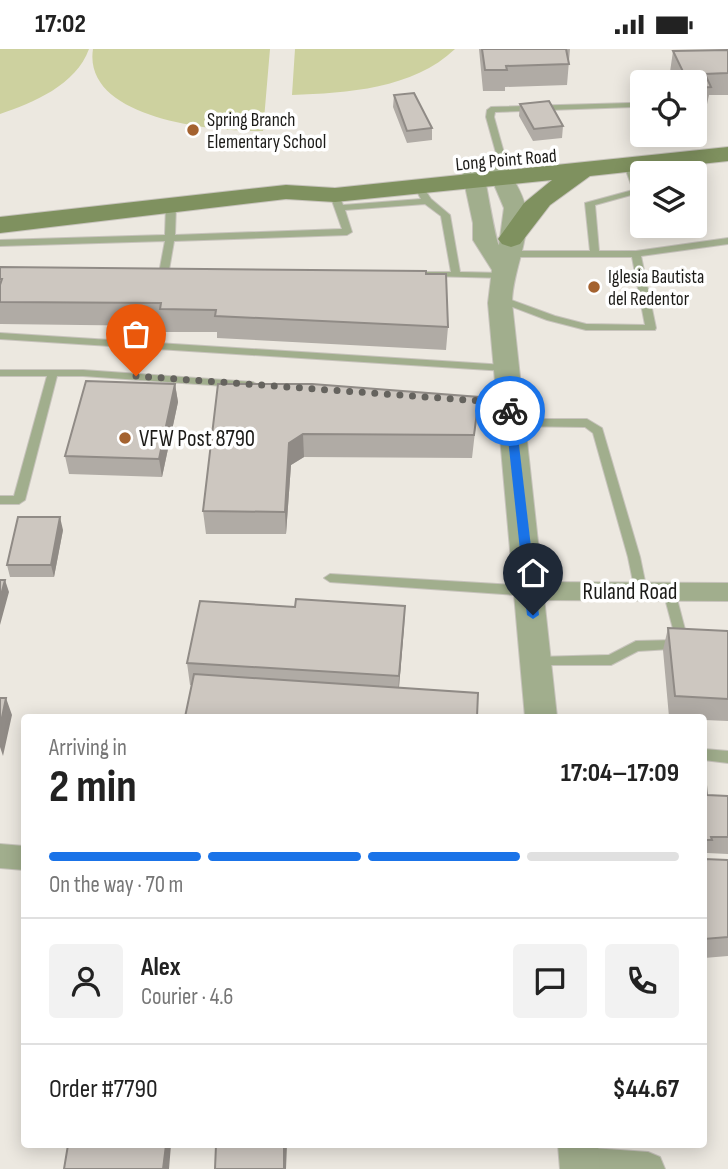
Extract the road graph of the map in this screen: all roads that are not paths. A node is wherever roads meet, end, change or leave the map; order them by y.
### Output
1 (630, 105) dead end
2 (728, 134) edge
3 (728, 154) edge
4 (628, 165) junction
5 (488, 169) junction
6 (583, 169) junction
7 (286, 192) junction
8 (422, 194) junction
9 (338, 201) junction
10 (171, 205) junction
11 (0, 225) edge
12 (170, 238) junction
13 (728, 241) edge
14 (0, 243) edge
15 (636, 254) junction
16 (595, 255) junction
17 (505, 267) junction
18 (150, 273) edge
19 (164, 273) junction
20 (191, 273) edge
21 (416, 274) edge
22 (456, 274) junction
23 (0, 336) edge
24 (505, 367) junction
25 (0, 373) edge
26 (52, 373) junction
27 (262, 385) edge
28 (454, 399) edge
29 (510, 413) junction
30 (0, 500) edge
31 (330, 577) dead end
32 (531, 591) junction
33 (641, 591) junction
34 (669, 591) junction
35 (728, 592) edge
36 (537, 662) junction
37 (541, 714) edge
38 (707, 755) edge
39 (728, 757) edge
40 (0, 856) edge
41 (21, 858) edge
42 (579, 1159) edge
43 (648, 1169) edge

1 - 5 lane
2 - 5 main road, Long Point Road
3 - 4 main road, Long Point Road
4 - 6 main road, Long Point Road
4 - 16 lane
5 - 6 main road, Long Point Road
5 - 7 main road, Long Point Road
5 - 8 main road, Long Point Road
5 - 17 street
5 - 17 street
6 - 17 main road
7 - 9 main road, Long Point Road
7 - 10 main road, Long Point Road
8 - 9 main road, Long Point Road
8 - 22 lane
9 - 12 lane
10 - 11 main road, Long Point Road
10 - 12 lane
12 - 14 lane
12 - 19 lane
13 - 15 lane
15 - 16 lane
15 - 17 lane
16 - 17 lane
17 - 22 lane
17 - 24 street
18 - 19 lane
19 - 20 lane
21 - 22 lane
23 - 24 lane
24 - 29 street
25 - 26 lane
26 - 27 lane
26 - 30 lane
28 - 29 lane
29 - 32 street
29 - 33 lane
31 - 32 lane
32 - 33 street, Ruland Road
32 - 36 street
33 - 34 street, Ruland Road
34 - 35 street, Ruland Road
34 - 36 lane
36 - 37 street
38 - 39 lane
40 - 41 street
42 - 43 street

